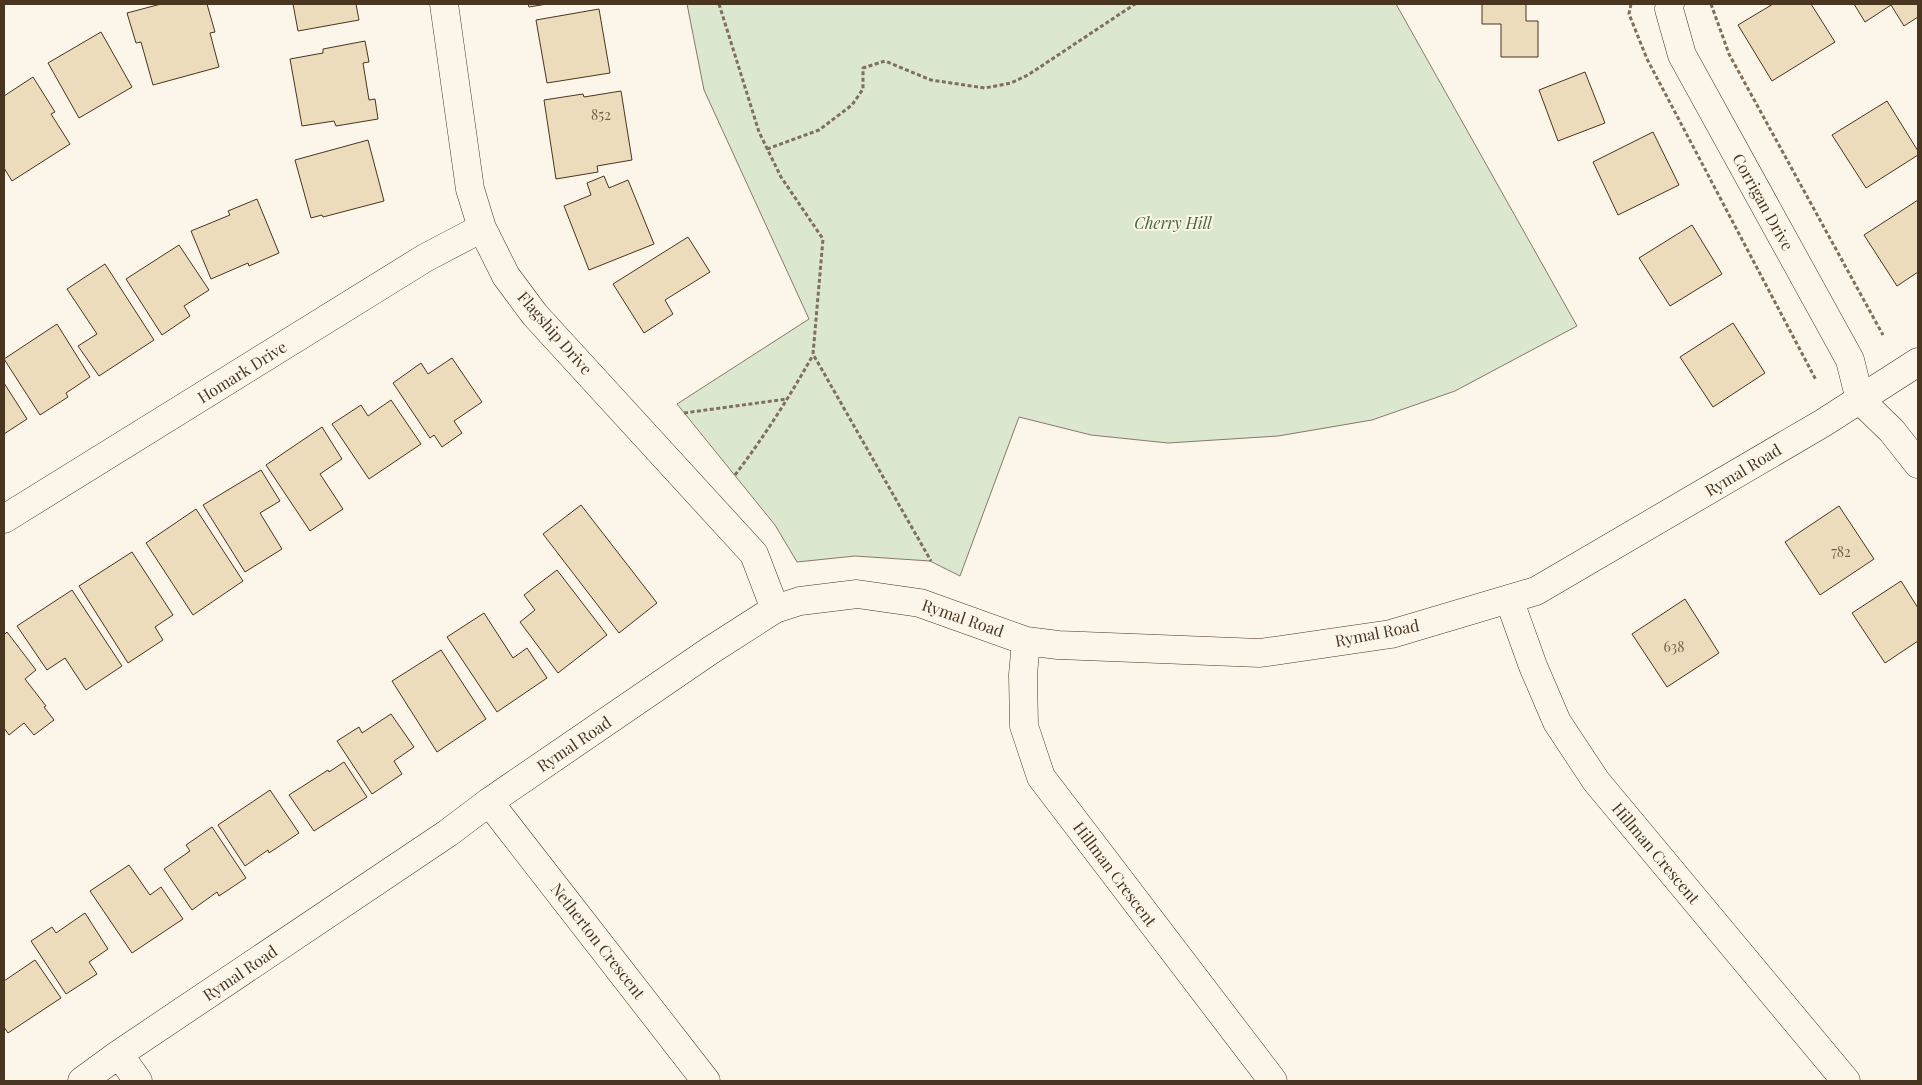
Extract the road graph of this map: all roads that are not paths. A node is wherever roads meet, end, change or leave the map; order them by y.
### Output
1 (444, 4) edge
2 (1670, 4) edge
3 (482, 228) junction
4 (1918, 362) edge
5 (1860, 400) junction
6 (1918, 464) edge
7 (4, 519) edge
8 (1509, 599) junction
9 (775, 609) junction
10 (1026, 641) junction
11 (489, 802) junction
12 (119, 1054) junction
13 (82, 1081) edge
14 (138, 1081) edge
15 (706, 1081) edge
16 (1273, 1081) edge
17 (1846, 1081) edge

1 - 3 street, Flagship Drive
2 - 5 street, Corrigan Drive
3 - 7 street, Homark Drive
3 - 9 street, Flagship Drive
4 - 5 street, Rymal Road
5 - 6 street
5 - 8 street, Rymal Road
8 - 10 street, Rymal Road
8 - 17 street, Hillman Crescent
9 - 10 street, Rymal Road
9 - 11 street, Rymal Road
10 - 16 street, Hillman Crescent
11 - 12 street, Rymal Road
11 - 15 street, Netherton Crescent
12 - 13 street, Rymal Road
12 - 14 street

